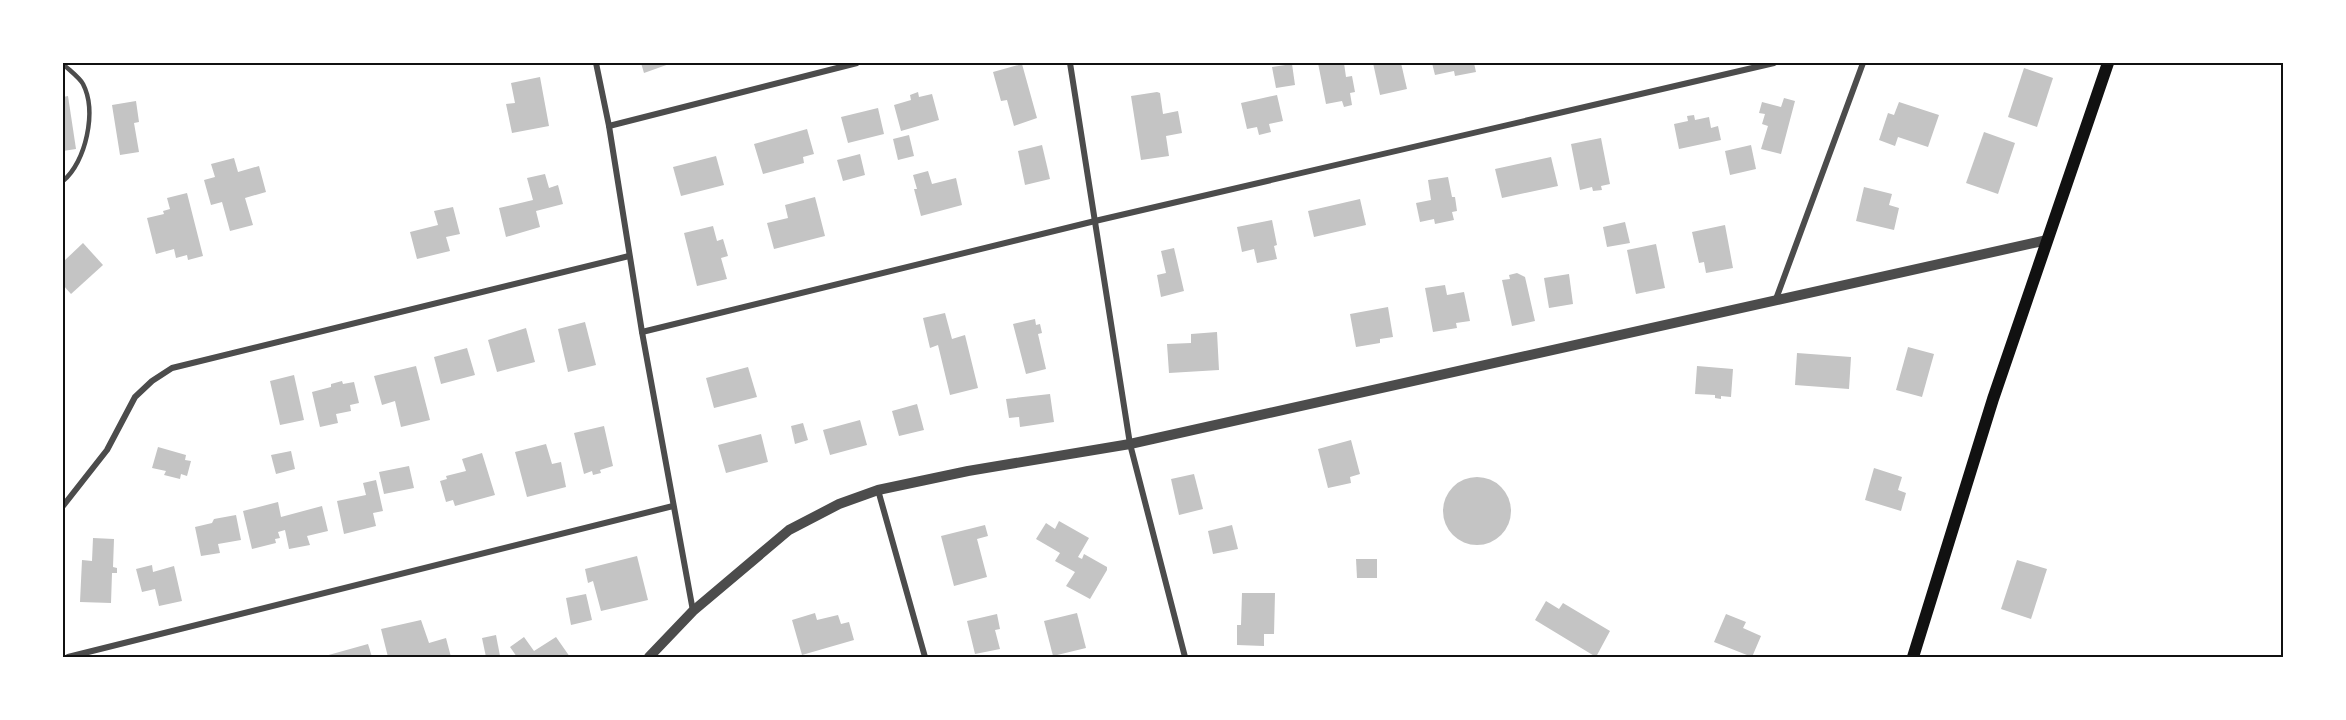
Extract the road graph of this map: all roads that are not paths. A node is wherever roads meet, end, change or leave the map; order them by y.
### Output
1 (596, 63) edge
2 (857, 63) edge
3 (1070, 63) edge
4 (1774, 63) edge
5 (1863, 63) edge
6 (2108, 63) edge
7 (63, 64) edge
8 (609, 126) junction
9 (63, 182) edge
10 (1095, 221) junction
11 (2047, 240) junction
12 (629, 256) junction
13 (1776, 299) junction
14 (642, 332) junction
15 (1130, 444) junction
16 (878, 490) junction
17 (63, 506) edge
18 (672, 506) junction
19 (693, 610) junction
20 (68, 657) edge
21 (649, 657) edge
22 (925, 657) edge
23 (1185, 657) edge
24 (1913, 657) edge

1 - 8 street
2 - 8 street
3 - 10 street
4 - 10 street
5 - 13 street
6 - 11 main road
7 - 9 lane
8 - 12 street
10 - 14 street
10 - 15 street
11 - 13 street
11 - 24 main road
12 - 14 street
12 - 17 street
13 - 15 street
14 - 18 street
15 - 16 street
15 - 23 street
16 - 19 street
16 - 22 street
18 - 19 street
18 - 20 street
19 - 21 street

